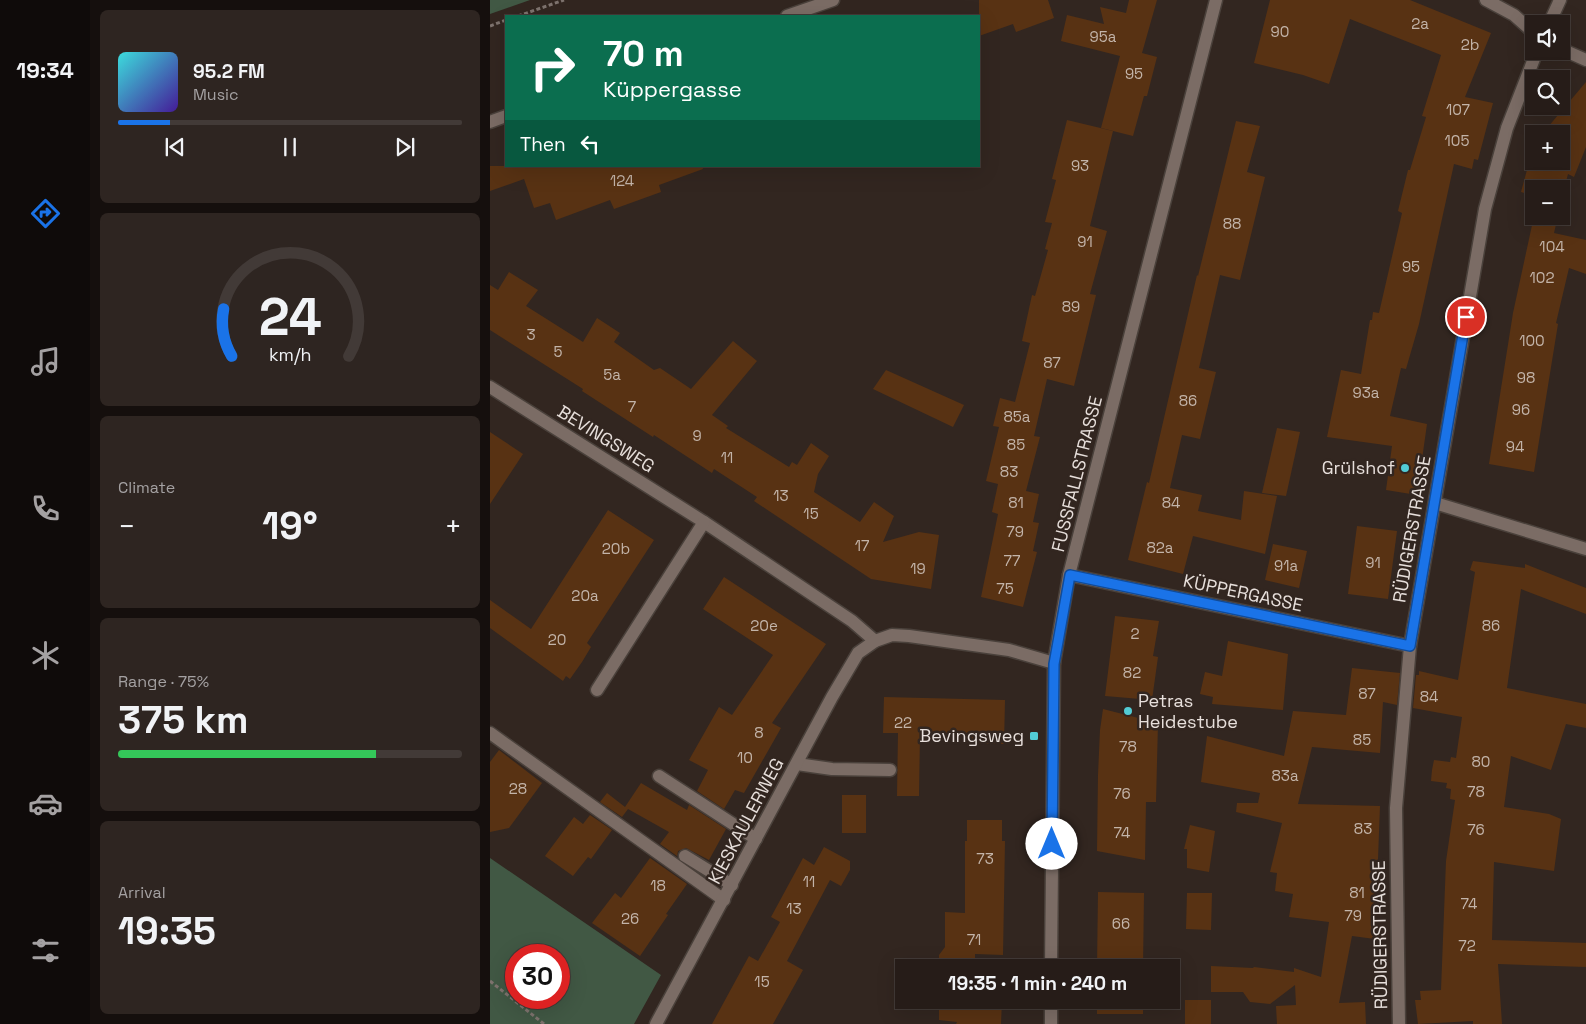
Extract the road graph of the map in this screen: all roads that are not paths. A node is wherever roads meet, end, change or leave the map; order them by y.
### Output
1 (833, 0) edge
2 (1216, 0) edge
3 (1486, 0) edge
4 (1560, 0) edge
5 (790, 15) edge
6 (1553, 15) edge
7 (1525, 25) edge
8 (1570, 53) edge
9 (1533, 60) edge
10 (1586, 60) edge
11 (505, 116) edge
12 (490, 122) edge
13 (490, 386) edge
14 (1435, 503) junction
15 (704, 522) junction
16 (1586, 549) edge
17 (1070, 575) junction
18 (875, 641) junction
19 (1410, 646) junction
20 (1054, 664) junction
21 (597, 690) dead end
22 (490, 733) edge
23 (797, 764) junction
24 (890, 770) dead end
25 (659, 776) dead end
26 (756, 839) junction
27 (685, 856) dead end
28 (732, 885) junction
29 (724, 900) junction
30 (1051, 959) edge
31 (1051, 1009) edge
32 (656, 1024) edge
33 (1051, 1024) edge
34 (1399, 1024) edge

1 - 5 street
2 - 17 street, FUSSFALLSTRASSE
3 - 7 street
4 - 6 street
8 - 10 street
9 - 14 street, RÜDIGERSTRASSE
11 - 12 street
13 - 15 street, BEVINGSWEG
14 - 16 street
14 - 19 street, RÜDIGERSTRASSE
15 - 18 street, BEVINGSWEG
15 - 21 street
17 - 19 street, KÜPPERGASSE
17 - 20 street, FUSSFALLSTRASSE
18 - 20 street
18 - 23 street, KIESKAULERWEG
19 - 34 street, RÜDIGERSTRASSE
20 - 30 street, FUSSFALLSTRASSE
22 - 29 street
23 - 24 street
23 - 26 street, KIESKAULERWEG
25 - 26 street
26 - 28 street, KIESKAULERWEG
27 - 28 street
28 - 29 street, KIESKAULERWEG
29 - 32 street, KIESKAULERWEG
31 - 33 street

